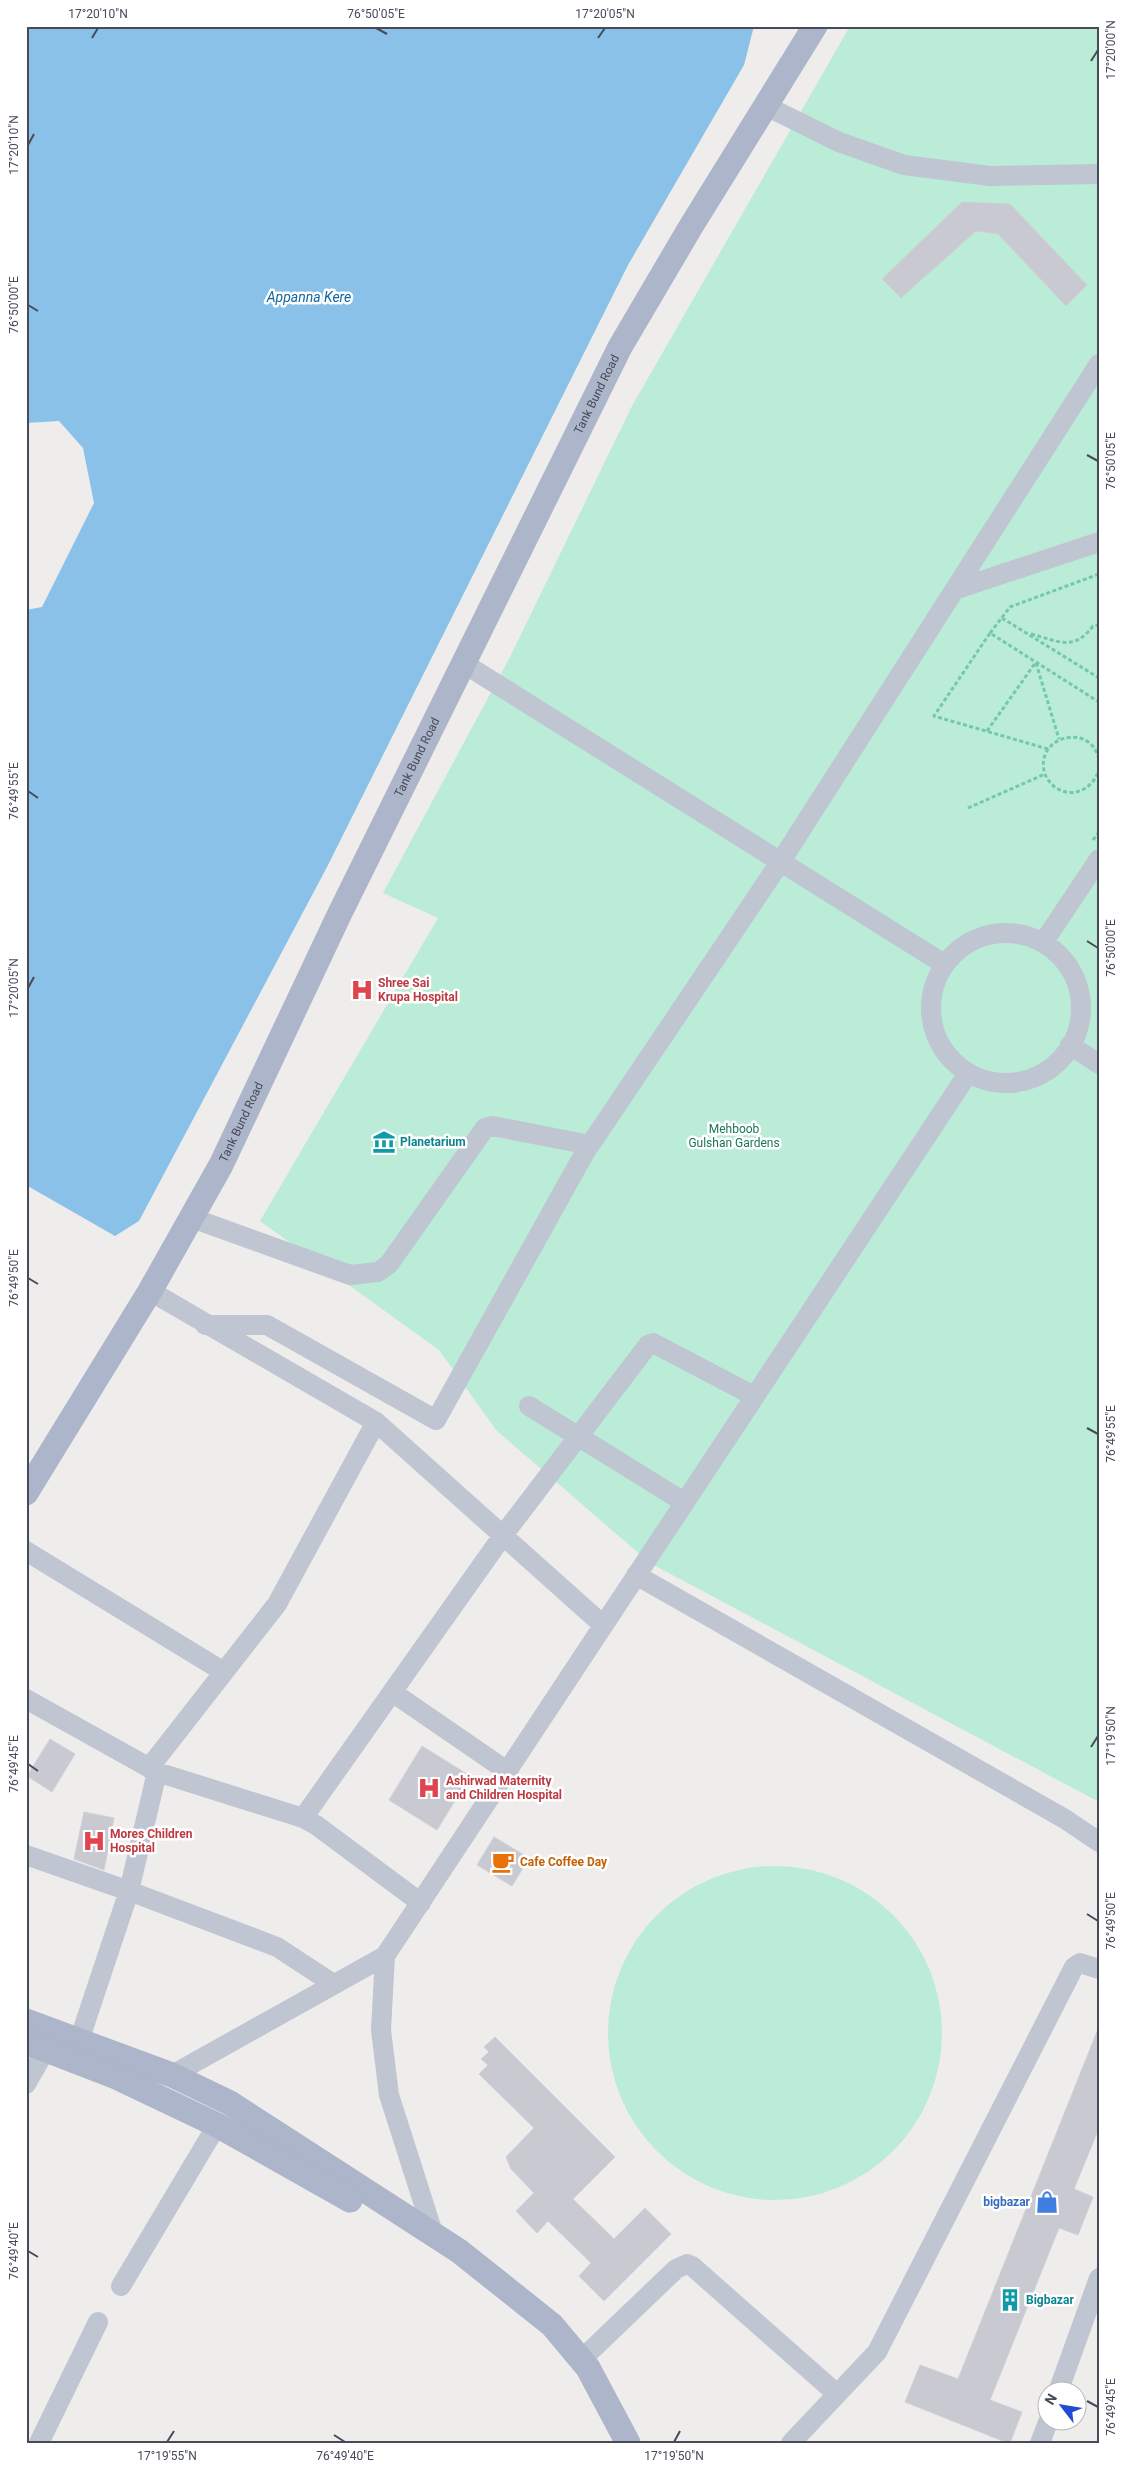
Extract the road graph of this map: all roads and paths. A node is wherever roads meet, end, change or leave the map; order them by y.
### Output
1 (815, 26) edge
2 (766, 106) junction
3 (1099, 174) edge
4 (1099, 364) edge
5 (1099, 542) edge
6 (1099, 574) edge
7 (954, 590) junction
8 (1002, 618) junction
9 (1099, 626) edge
10 (990, 633) junction
11 (1026, 633) junction
12 (1036, 662) junction
13 (463, 663) junction
14 (1099, 678) edge
15 (1099, 702) edge
16 (987, 731) junction
17 (1060, 739) junction
18 (1048, 749) junction
19 (1099, 759) edge
20 (1099, 770) edge
21 (1045, 774) junction
22 (1097, 781) edge
23 (968, 808) dead end
24 (1099, 859) edge
25 (781, 862) junction
26 (1043, 943) junction
27 (944, 964) junction
28 (1070, 1045) junction
29 (1099, 1064) edge
30 (967, 1075) junction
31 (589, 1145) junction
32 (192, 1218) junction
33 (150, 1291) junction
34 (206, 1325) junction
35 (754, 1396) junction
36 (529, 1406) dead end
37 (376, 1422) junction
38 (579, 1436) junction
39 (26, 1493) edge
40 (684, 1502) junction
41 (504, 1534) junction
42 (26, 1551) edge
43 (636, 1575) junction
44 (603, 1624) junction
45 (224, 1672) junction
46 (392, 1692) junction
47 (26, 1699) edge
48 (153, 1770) junction
49 (507, 1772) junction
50 (303, 1818) junction
51 (1099, 1842) edge
52 (26, 1855) edge
53 (129, 1891) junction
54 (421, 1903) junction
55 (385, 1956) junction
56 (1099, 1969) edge
57 (332, 1983) junction
58 (26, 2021) edge
59 (79, 2041) junction
60 (36, 2046) edge
61 (172, 2074) junction
62 (26, 2084) edge
63 (217, 2125) junction
64 (434, 2236) junction
65 (1099, 2278) edge
66 (122, 2286) dead end
67 (98, 2322) dead end
68 (581, 2360) junction
69 (1062, 2382) edge
70 (837, 2394) junction
71 (39, 2443) edge
72 (608, 2443) edge
73 (628, 2443) edge
74 (791, 2443) edge

1 - 2 main road, Tank Bund Road
2 - 3 street
2 - 13 main road, Tank Bund Road
4 - 7 street
5 - 7 street
6 - 8 path
7 - 25 street
8 - 10 path
8 - 11 path
9 - 11 path
10 - 12 path
10 - 16 path
11 - 14 path
12 - 15 path
12 - 16 path
12 - 17 path
13 - 25 street
13 - 32 main road, Tank Bund Road
16 - 18 path
17 - 18 path
17 - 19 path
18 - 21 path
20 - 22 path
21 - 22 path
21 - 23 path
24 - 26 street
25 - 27 street
25 - 31 street
26 - 27 street
26 - 28 street
27 - 30 street
28 - 29 street
28 - 30 street
30 - 35 street
31 - 32 street
31 - 34 street
32 - 33 main road, Tank Bund Road
33 - 34 street
33 - 39 main road, Tank Bund Road
34 - 37 street
35 - 38 street
35 - 40 street
36 - 38 street
37 - 41 street
37 - 45 street
38 - 40 street
38 - 41 street
40 - 43 street
41 - 44 street
41 - 46 street
42 - 45 street
43 - 44 street
43 - 51 street
44 - 49 street
45 - 48 street
46 - 49 street
46 - 50 street
47 - 48 street
48 - 50 street
48 - 53 street
49 - 54 street
50 - 54 street
52 - 53 street
53 - 57 street
53 - 59 street
54 - 55 street
55 - 57 street
55 - 64 street
56 - 70 street
57 - 61 street
58 - 59 main road
59 - 61 main road
60 - 62 street
60 - 63 main road
61 - 64 main road
63 - 66 street
63 - 72 main road
64 - 68 main road
65 - 69 street
67 - 71 street
68 - 70 street
68 - 73 main road
70 - 74 street

